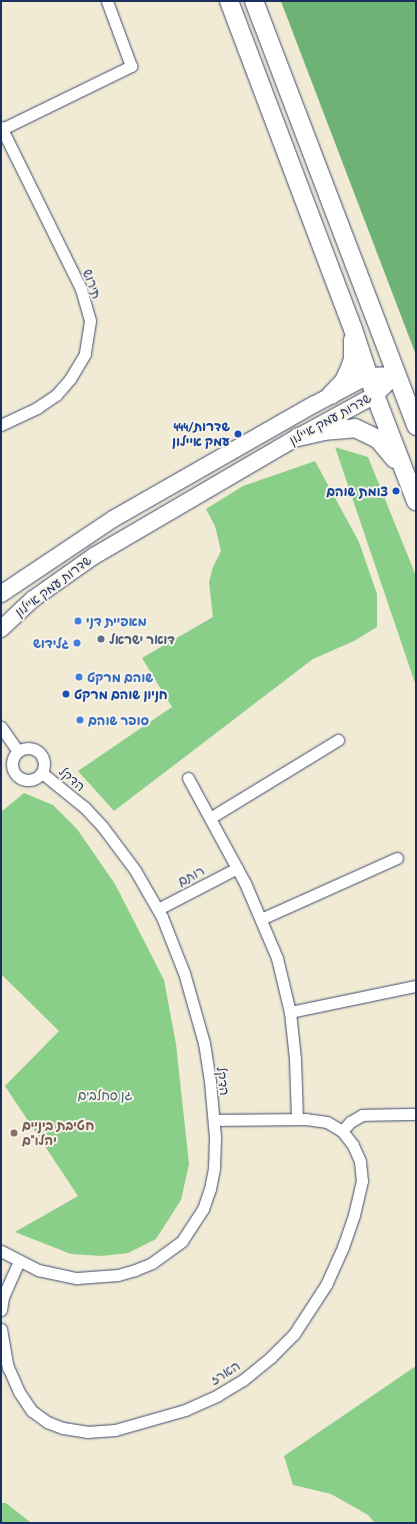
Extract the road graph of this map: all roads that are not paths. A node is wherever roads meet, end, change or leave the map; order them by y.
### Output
1 (106, 1) edge
2 (229, 1) edge
3 (254, 1) edge
4 (1, 128) edge
5 (353, 330) junction
6 (396, 375) junction
7 (368, 376) junction
8 (331, 395) junction
9 (375, 395) junction
10 (1, 425) edge
11 (416, 426) edge
12 (298, 437) junction
13 (402, 467) junction
14 (416, 501) edge
15 (1, 594) edge
16 (1, 629) edge
17 (1, 727) edge
18 (338, 740) dead end
19 (18, 752) junction
20 (42, 773) junction
21 (188, 778) dead end
22 (210, 818) junction
23 (397, 858) dead end
24 (237, 868) junction
25 (158, 910) junction
26 (261, 919) junction
27 (416, 986) edge
28 (290, 1012) junction
29 (416, 1114) edge
30 (297, 1119) junction
31 (214, 1120) junction
32 (342, 1130) junction
33 (1, 1251) edge
34 (19, 1261) junction
35 (1, 1310) edge
36 (1, 1329) edge

1 - 4 street
2 - 5 main road
3 - 6 main road
4 - 10 street, תירוש
5 - 7 main road
5 - 8 main road
6 - 7 main road, שדרות עמק איילון
6 - 9 main road, שדרות עמק איילון
6 - 11 main road
7 - 8 main road, שדרות עמק איילון
7 - 9 main road
8 - 15 main road, שדרות עמק איילון
9 - 12 main road, שדרות עמק איילון
9 - 13 main road
12 - 13 main road
12 - 16 main road, שדרות עמק איילון
13 - 14 main road
17 - 19 street
18 - 22 street
19 - 20 street
19 - 20 street
20 - 25 street, הדקל
21 - 22 street
22 - 24 street
23 - 26 street
24 - 25 street, רותם
24 - 26 street
25 - 31 street, הדקל
26 - 28 street
27 - 28 street
28 - 30 street
29 - 32 street
30 - 31 street, הארז
30 - 32 street, הארז
31 - 34 street, הדקל
32 - 36 street, הארז
33 - 34 street, הדקל
34 - 35 street

